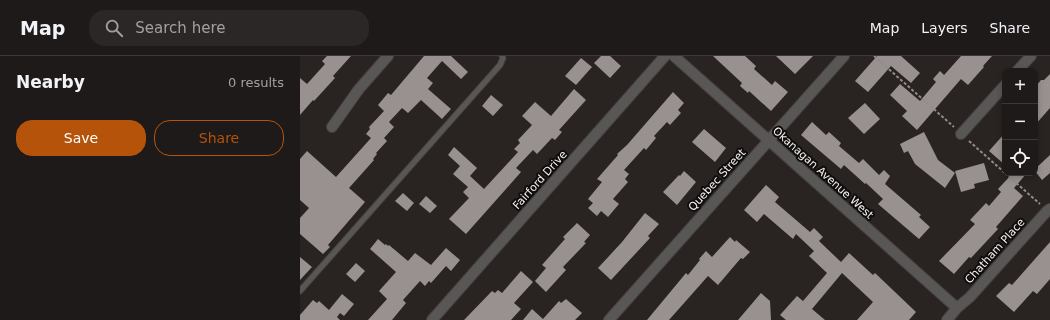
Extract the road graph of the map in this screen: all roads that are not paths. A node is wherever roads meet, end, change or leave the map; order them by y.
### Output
1 (388, 56) edge
2 (502, 56) edge
3 (666, 56) edge
4 (674, 56) edge
5 (844, 56) edge
6 (1031, 56) edge
7 (1020, 68) edge
8 (1002, 88) edge
9 (332, 127) dead end
10 (961, 134) road end
11 (768, 140) junction
12 (1049, 210) edge
13 (300, 290) edge
14 (957, 308) junction
15 (432, 320) edge
16 (609, 320) edge
17 (947, 320) edge

1 - 9 street
2 - 13 lane
3 - 15 street, Fairford Drive
4 - 11 street, Okanagan Avenue West
5 - 11 street, Quebec Street
6 - 7 street
8 - 10 street
11 - 14 street, Okanagan Avenue West
11 - 16 street, Quebec Street
12 - 14 street, Chatham Place
14 - 17 street, Chatham Place

